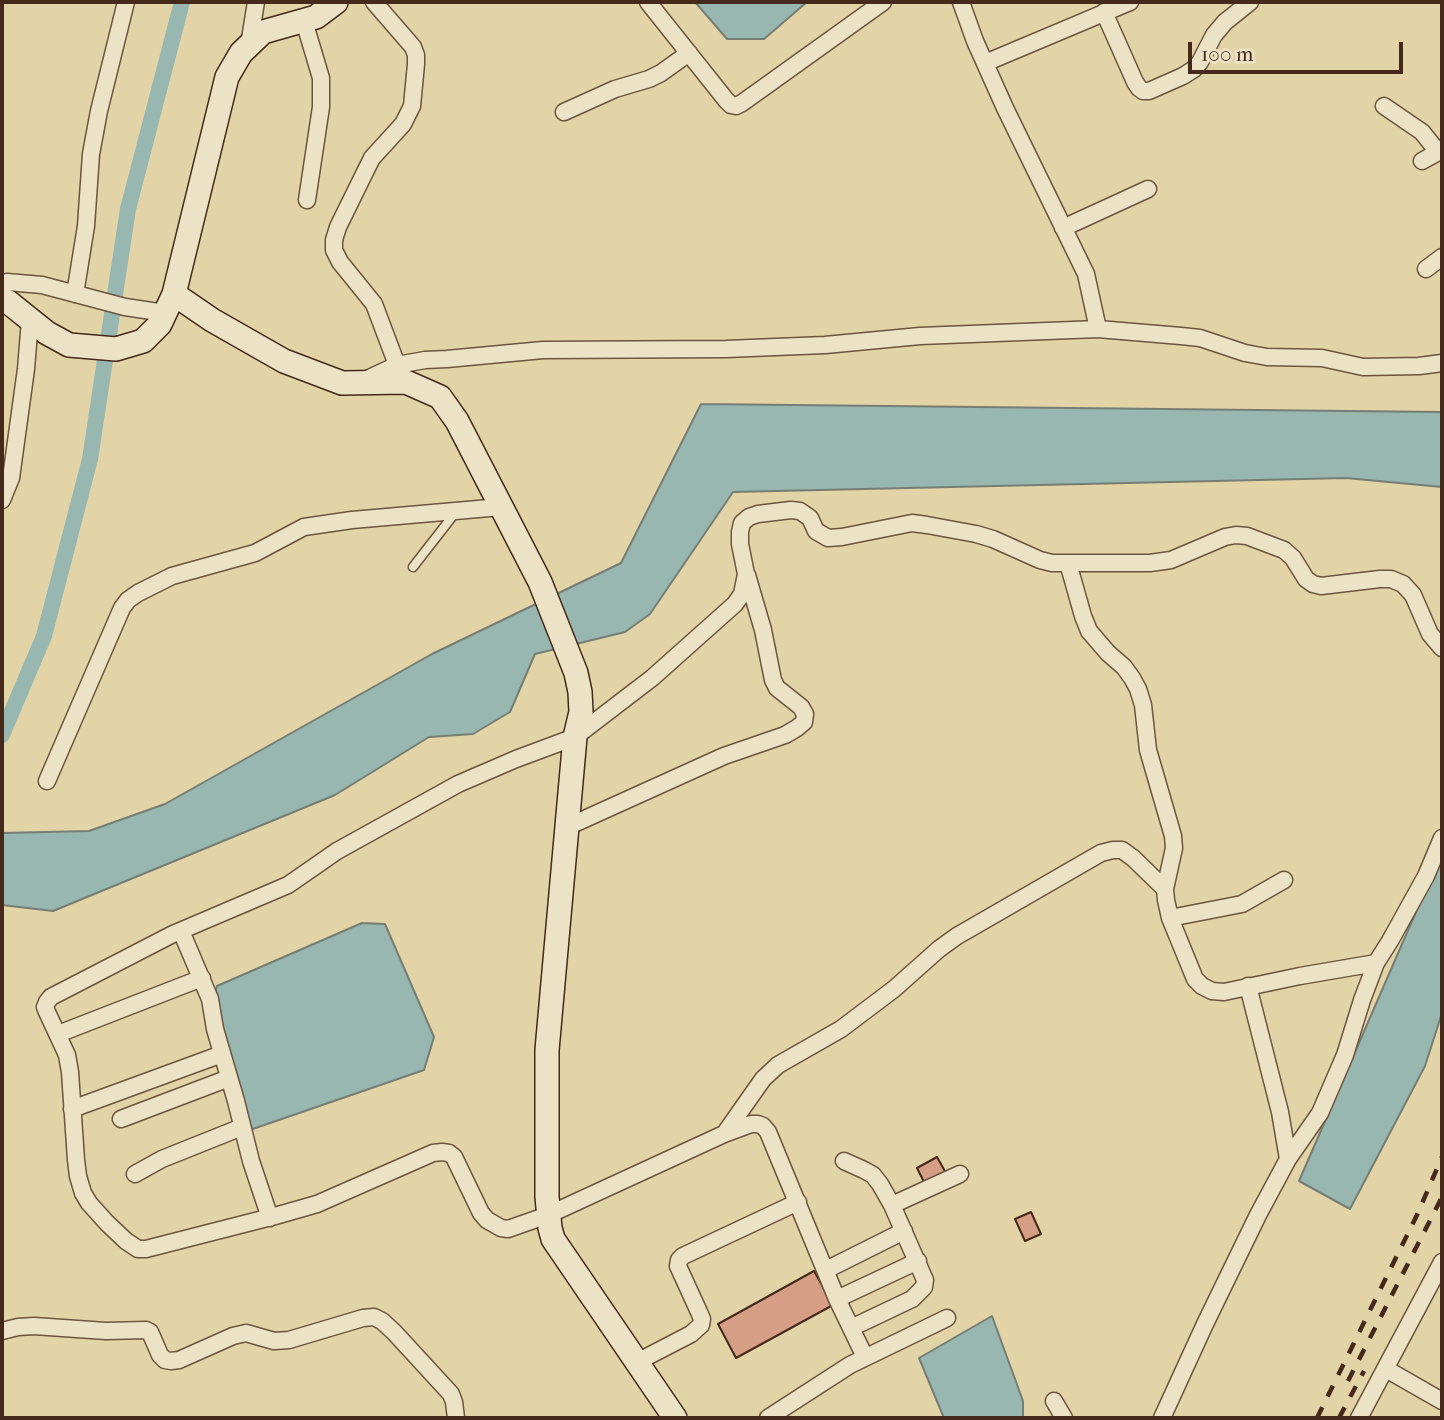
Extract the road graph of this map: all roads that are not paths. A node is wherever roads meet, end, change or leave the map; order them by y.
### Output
1 (126, 2) edge
2 (256, 2) edge
3 (336, 2) edge
4 (374, 2) edge
5 (648, 2) edge
6 (883, 2) edge
7 (961, 2) edge
8 (1130, 2) edge
9 (1248, 2) edge
10 (1104, 12) junction
11 (304, 21) junction
12 (249, 45) junction
13 (689, 52) junction
14 (985, 62) junction
15 (1384, 106) dead end
16 (564, 112) dead end
17 (1440, 151) edge
18 (1422, 160) dead end
19 (1148, 189) dead end
20 (307, 201) dead end
21 (1063, 228) junction
22 (1442, 257) edge
23 (1426, 269) dead end
24 (2, 284) edge
25 (75, 294) junction
26 (2, 301) edge
27 (170, 303) junction
28 (30, 320) junction
29 (1098, 329) junction
30 (1442, 363) edge
31 (397, 365) junction
32 (358, 383) junction
33 (2, 500) edge
34 (501, 507) junction
35 (457, 511) junction
36 (1068, 563) junction
37 (413, 567) dead end
38 (746, 574) junction
39 (1442, 648) edge
40 (575, 737) junction
41 (47, 781) dead end
42 (567, 828) junction
43 (1442, 838) edge
44 (1284, 880) dead end
45 (1165, 889) junction
46 (1170, 918) junction
47 (181, 931) junction
48 (1376, 963) junction
49 (202, 978) junction
50 (1248, 986) junction
51 (58, 1034) junction
52 (222, 1054) junction
53 (229, 1078) junction
54 (72, 1110) junction
55 (121, 1119) dead end
56 (242, 1127) junction
57 (724, 1134) junction
58 (1288, 1159) junction
59 (844, 1161) dead end
60 (135, 1174) dead end
61 (960, 1174) dead end
62 (798, 1202) junction
63 (892, 1205) junction
64 (548, 1215) junction
65 (270, 1217) junction
66 (904, 1231) junction
67 (918, 1261) junction
68 (1442, 1262) edge
69 (826, 1270) junction
70 (837, 1299) junction
71 (947, 1318) dead end
72 (851, 1328) junction
73 (2, 1331) edge
74 (865, 1357) junction
75 (637, 1362) junction
76 (1386, 1368) junction
77 (1054, 1401) dead end
78 (1442, 1401) edge
79 (456, 1418) edge
80 (675, 1418) edge
81 (768, 1418) edge
82 (1064, 1418) edge
83 (1163, 1418) edge
84 (1359, 1418) edge

1 - 25 street
2 - 12 street
3 - 11 main road
4 - 31 street
5 - 13 street
6 - 13 street
7 - 14 street
8 - 10 street
9 - 10 street
10 - 14 street
11 - 12 main road
11 - 20 street
12 - 27 main road
13 - 16 street
14 - 21 street
15 - 17 street
17 - 18 street
19 - 21 street
21 - 29 street
22 - 23 street
24 - 25 street
25 - 27 street
26 - 28 main road
27 - 28 main road
27 - 32 main road
28 - 33 street
29 - 30 street
29 - 31 street
31 - 32 street
32 - 34 main road
34 - 35 street
34 - 40 main road
35 - 37 lane
35 - 41 street
36 - 38 street
36 - 39 street
36 - 45 street
38 - 40 street
38 - 42 street
40 - 42 main road
40 - 47 street
42 - 64 main road
43 - 48 street
44 - 46 street
45 - 46 street
45 - 57 street
46 - 50 street
47 - 49 street
47 - 51 street
48 - 50 street
48 - 58 street
49 - 51 street
49 - 52 street
50 - 58 street
51 - 54 street
52 - 53 street
52 - 54 street
53 - 55 street
53 - 56 street
54 - 65 street
56 - 60 street
56 - 65 street
57 - 62 street
57 - 64 street
58 - 83 street
59 - 63 street
61 - 63 street
62 - 69 street
62 - 75 street
63 - 66 street
64 - 65 street
64 - 75 main road
66 - 67 street
66 - 69 street
67 - 70 street
67 - 72 street
68 - 76 street
69 - 70 street
70 - 72 street
71 - 74 street
72 - 74 street
73 - 79 street
74 - 81 street
75 - 80 main road
76 - 78 street
76 - 84 street
77 - 82 street

